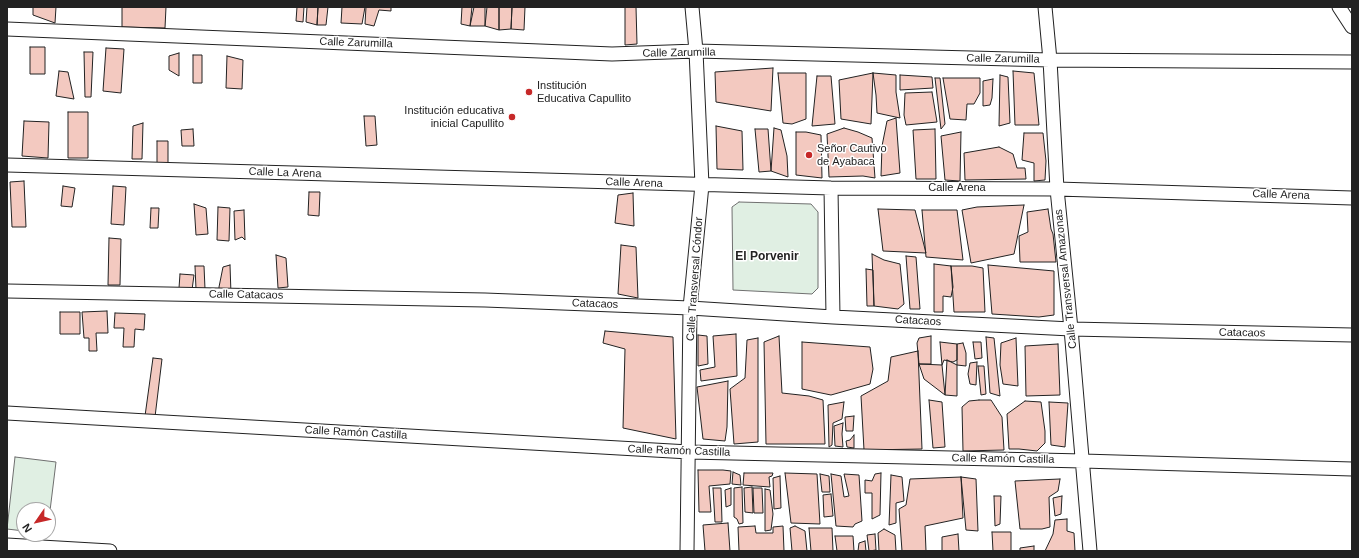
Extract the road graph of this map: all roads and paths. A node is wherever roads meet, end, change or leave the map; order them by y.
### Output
1 (692, 7) edge
2 (1045, 7) edge
3 (1339, 7) edge
4 (1352, 27) edge
5 (7, 29) edge
6 (696, 51) junction
7 (1050, 60) junction
8 (1352, 62) edge
9 (7, 165) edge
10 (563, 181) joint
11 (702, 185) junction
12 (831, 188) junction
13 (1057, 189) junction
14 (1352, 198) edge
15 (7, 291) edge
16 (485, 300) joint
17 (690, 308) junction
18 (833, 317) junction
19 (1072, 329) junction
20 (1352, 335) edge
21 (7, 413) edge
22 (689, 452) junction
23 (1083, 461) junction
24 (1352, 469) edge
25 (7, 545) edge
26 (110, 551) edge
27 (687, 551) edge
28 (1090, 551) edge

1 - 6 street, Calle Transversal Cóndor
2 - 7 street, Calle Transversal Amazonas
3 - 4 street
5 - 6 street, Calle Zarumilla
6 - 7 street, Calle Zarumilla
6 - 11 street, Calle Transversal Cóndor
7 - 8 street, Calle Zarumilla
7 - 13 street, Calle Transversal Amazonas
9 - 10 street, Calle La Arena
10 - 11 street, Calle Arena
11 - 12 street, Calle Arena
11 - 17 street, Calle Transversal Cóndor
12 - 13 street, Calle Arena
12 - 18 street
13 - 14 street, Calle Arena
13 - 19 street, Calle Transversal Amazonas
15 - 16 street, Calle Catacaos
16 - 17 street, Catacaos
17 - 18 street, Catacaos
17 - 22 street, Calle Transversal Cóndor
18 - 19 street, Catacaos
19 - 20 street, Catacaos
19 - 23 street, Calle Transversal Amazonas
21 - 22 street, Calle Ramón Castilla
22 - 23 street, Calle Ramón Castilla
22 - 27 street, Calle Transversal Cóndor
23 - 24 street, Calle Ramón Castilla
23 - 28 street, Calle Transversal Amazonas
25 - 26 street

